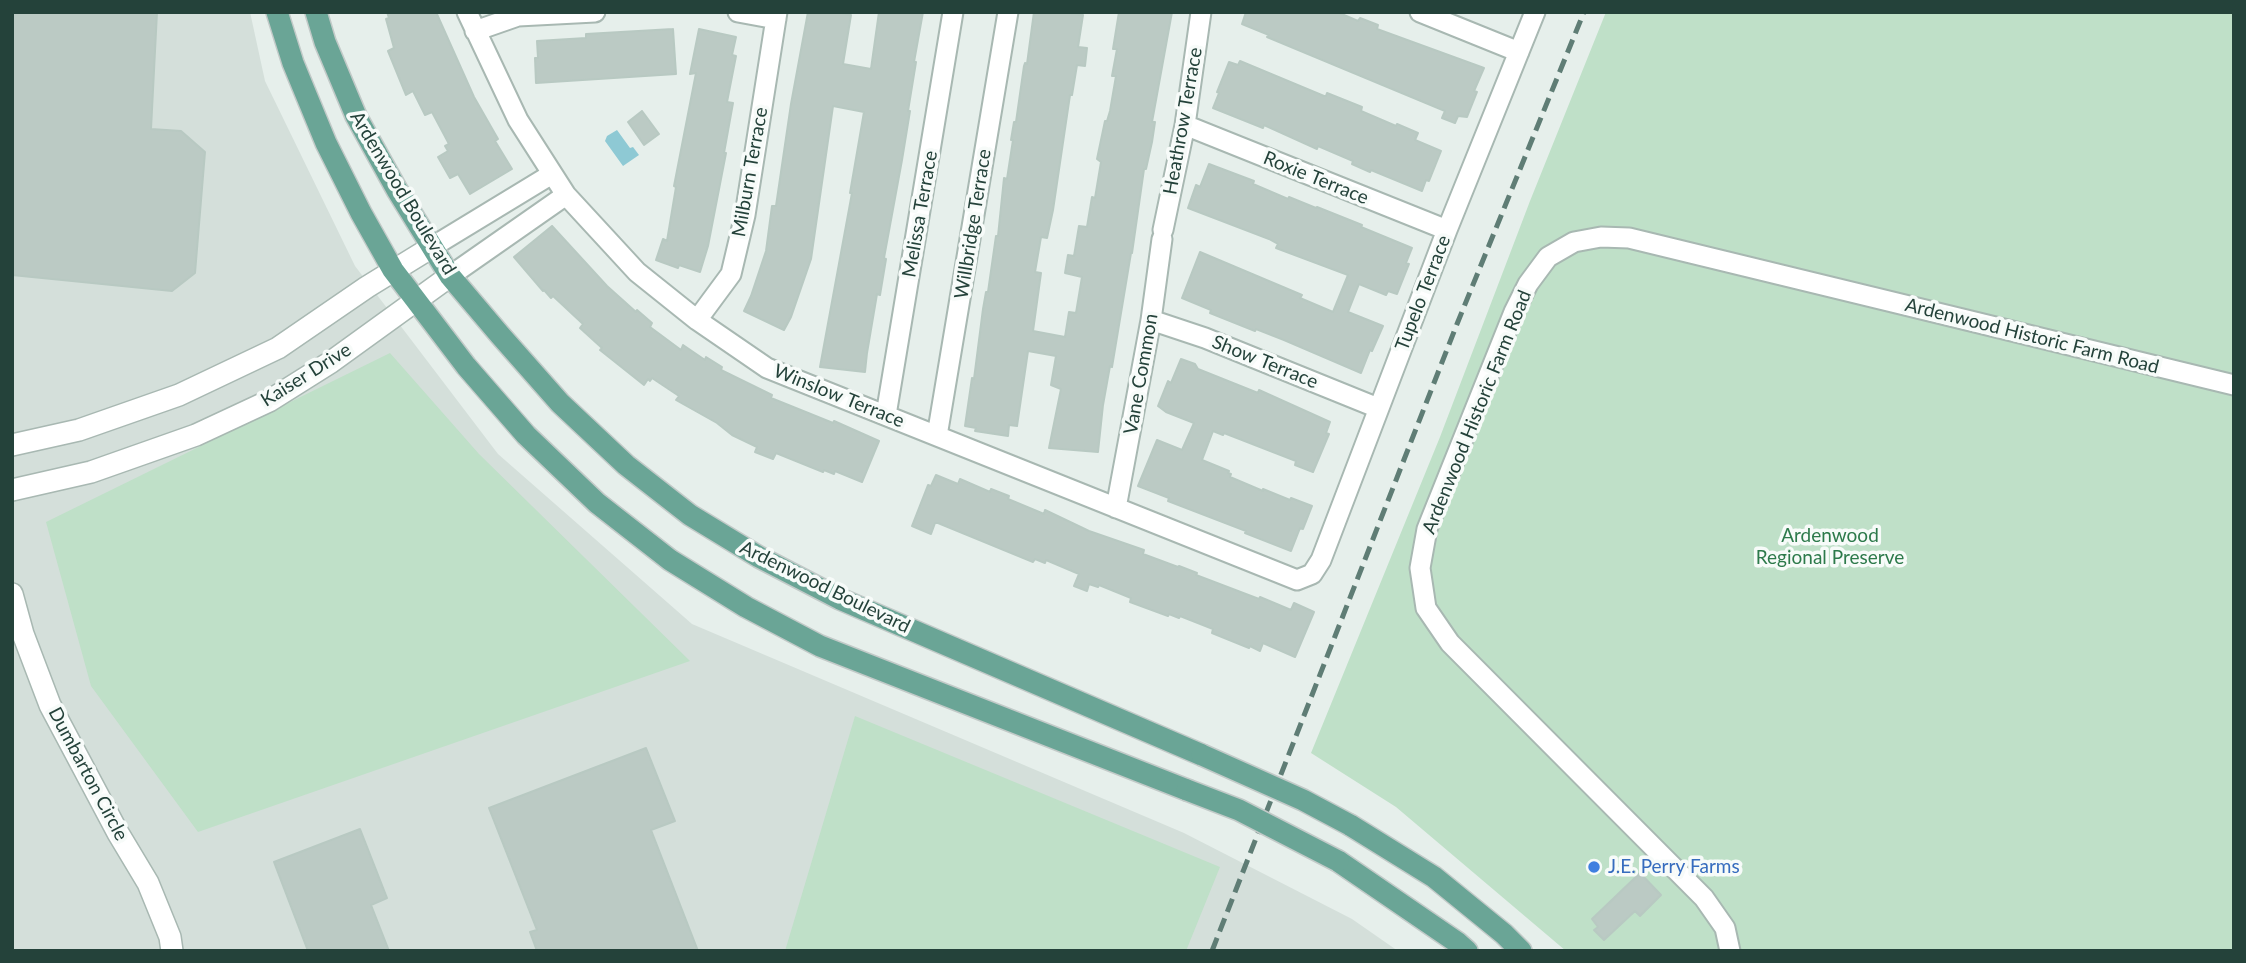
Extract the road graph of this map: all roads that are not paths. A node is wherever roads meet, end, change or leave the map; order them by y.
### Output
1 (276, 12) edge
2 (316, 12) edge
3 (467, 12) edge
4 (595, 12) edge
5 (738, 12) edge
6 (953, 12) edge
7 (1008, 12) edge
8 (1201, 12) edge
9 (1420, 12) edge
10 (1535, 12) edge
11 (776, 15) edge
12 (475, 31) junction
13 (1519, 52) junction
14 (1185, 125) junction
15 (552, 174) junction
16 (566, 195) junction
17 (1447, 230) junction
18 (1162, 234) joint
19 (432, 247) junction
20 (393, 270) junction
21 (450, 276) junction
22 (416, 301) junction
23 (697, 320) junction
24 (1151, 320) junction
25 (2234, 385) edge
26 (1377, 408) junction
27 (886, 415) junction
28 (937, 436) junction
29 (12, 445) edge
30 (12, 490) edge
31 (1116, 508) junction
32 (1312, 574) joint
33 (12, 594) edge
34 (172, 951) edge
35 (1467, 951) edge
36 (1521, 951) edge
37 (1730, 951) edge

1 - 20 main road, Ardenwood Boulevard
2 - 19 main road, Ardenwood Boulevard
3 - 12 street, Winslow Terrace
4 - 12 street
5 - 11 street
6 - 27 street, Melissa Terrace
7 - 28 street, Willbridge Terrace
8 - 14 street, Heathrow Terrace
9 - 13 street
10 - 13 street, Tupelo Terrace
11 - 23 street, Milburn Terrace
12 - 15 street, Winslow Terrace
13 - 17 street, Tupelo Terrace
14 - 17 street, Roxie Terrace
14 - 18 street, Heathrow Terrace
15 - 16 street, Winslow Terrace
15 - 19 street, Kaiser Drive
16 - 21 street, Kaiser Drive
16 - 23 street, Winslow Terrace
17 - 26 street, Tupelo Terrace
18 - 24 street, Vane Common
19 - 20 street, Kaiser Drive
19 - 21 main road, Ardenwood Boulevard
20 - 22 main road, Ardenwood Boulevard
20 - 29 street, Kaiser Drive
21 - 22 street, Kaiser Drive
21 - 36 main road, Ardenwood Boulevard, bridge
22 - 30 street, Kaiser Drive
22 - 35 main road, Ardenwood Boulevard, bridge
23 - 27 street, Winslow Terrace
24 - 26 street, Show Terrace
24 - 31 street, Vane Common
25 - 37 street, Ardenwood Historic Farm Road
26 - 32 street, Tupelo Terrace
27 - 28 street, Winslow Terrace
28 - 31 street, Winslow Terrace
31 - 32 street, Winslow Terrace
33 - 34 street, Dumbarton Circle

